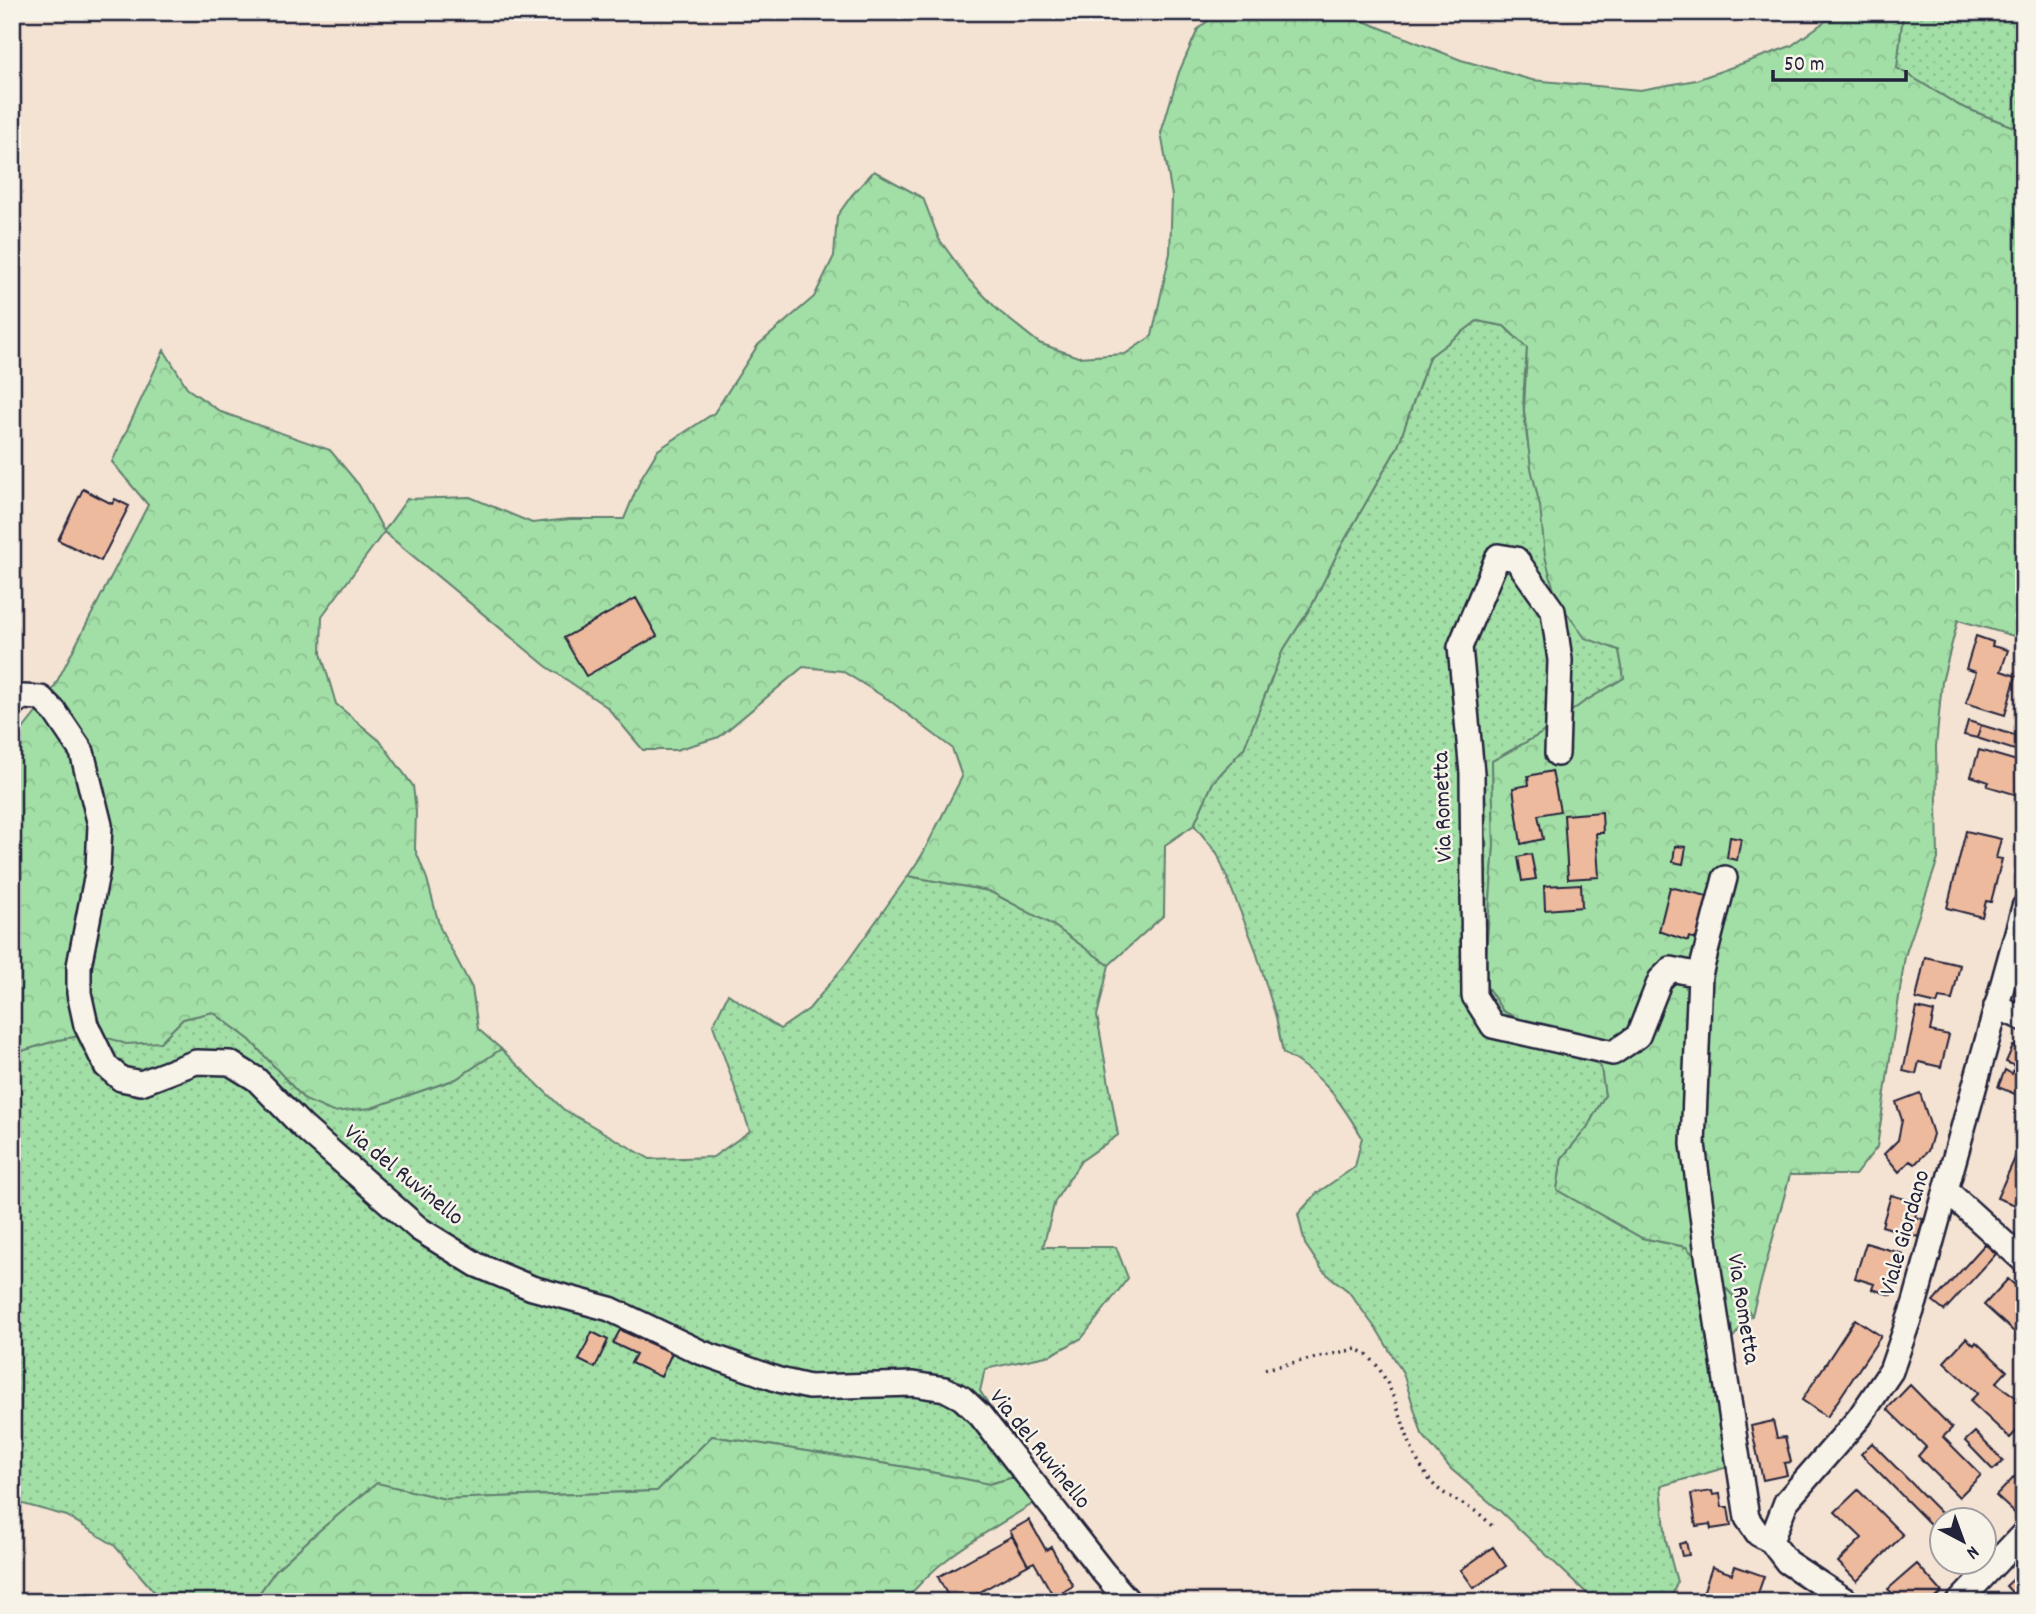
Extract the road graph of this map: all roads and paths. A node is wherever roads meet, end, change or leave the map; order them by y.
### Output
1 (12, 704) edge
2 (1557, 754) dead end
3 (1726, 878) dead end
4 (2024, 907) edge
5 (1700, 975) junction
6 (1996, 1006) junction
7 (2024, 1019) edge
8 (1946, 1190) junction
9 (2024, 1261) edge
10 (1265, 1369) dead end
11 (1494, 1528) dead end
12 (2024, 1533) edge
13 (1771, 1541) junction
14 (1129, 1602) edge
15 (1848, 1602) edge
16 (1959, 1602) edge

1 - 14 street, Via del Ruvinello
2 - 5 street, Via Rometta
3 - 5 street, Via Rometta
4 - 6 street, Viale Giordano
5 - 13 street, Via Rometta
6 - 7 street
6 - 8 street, Viale Giordano
8 - 9 street
8 - 13 street, Viale Giordano
10 - 11 path
12 - 16 street
13 - 15 street, Via Rometta

